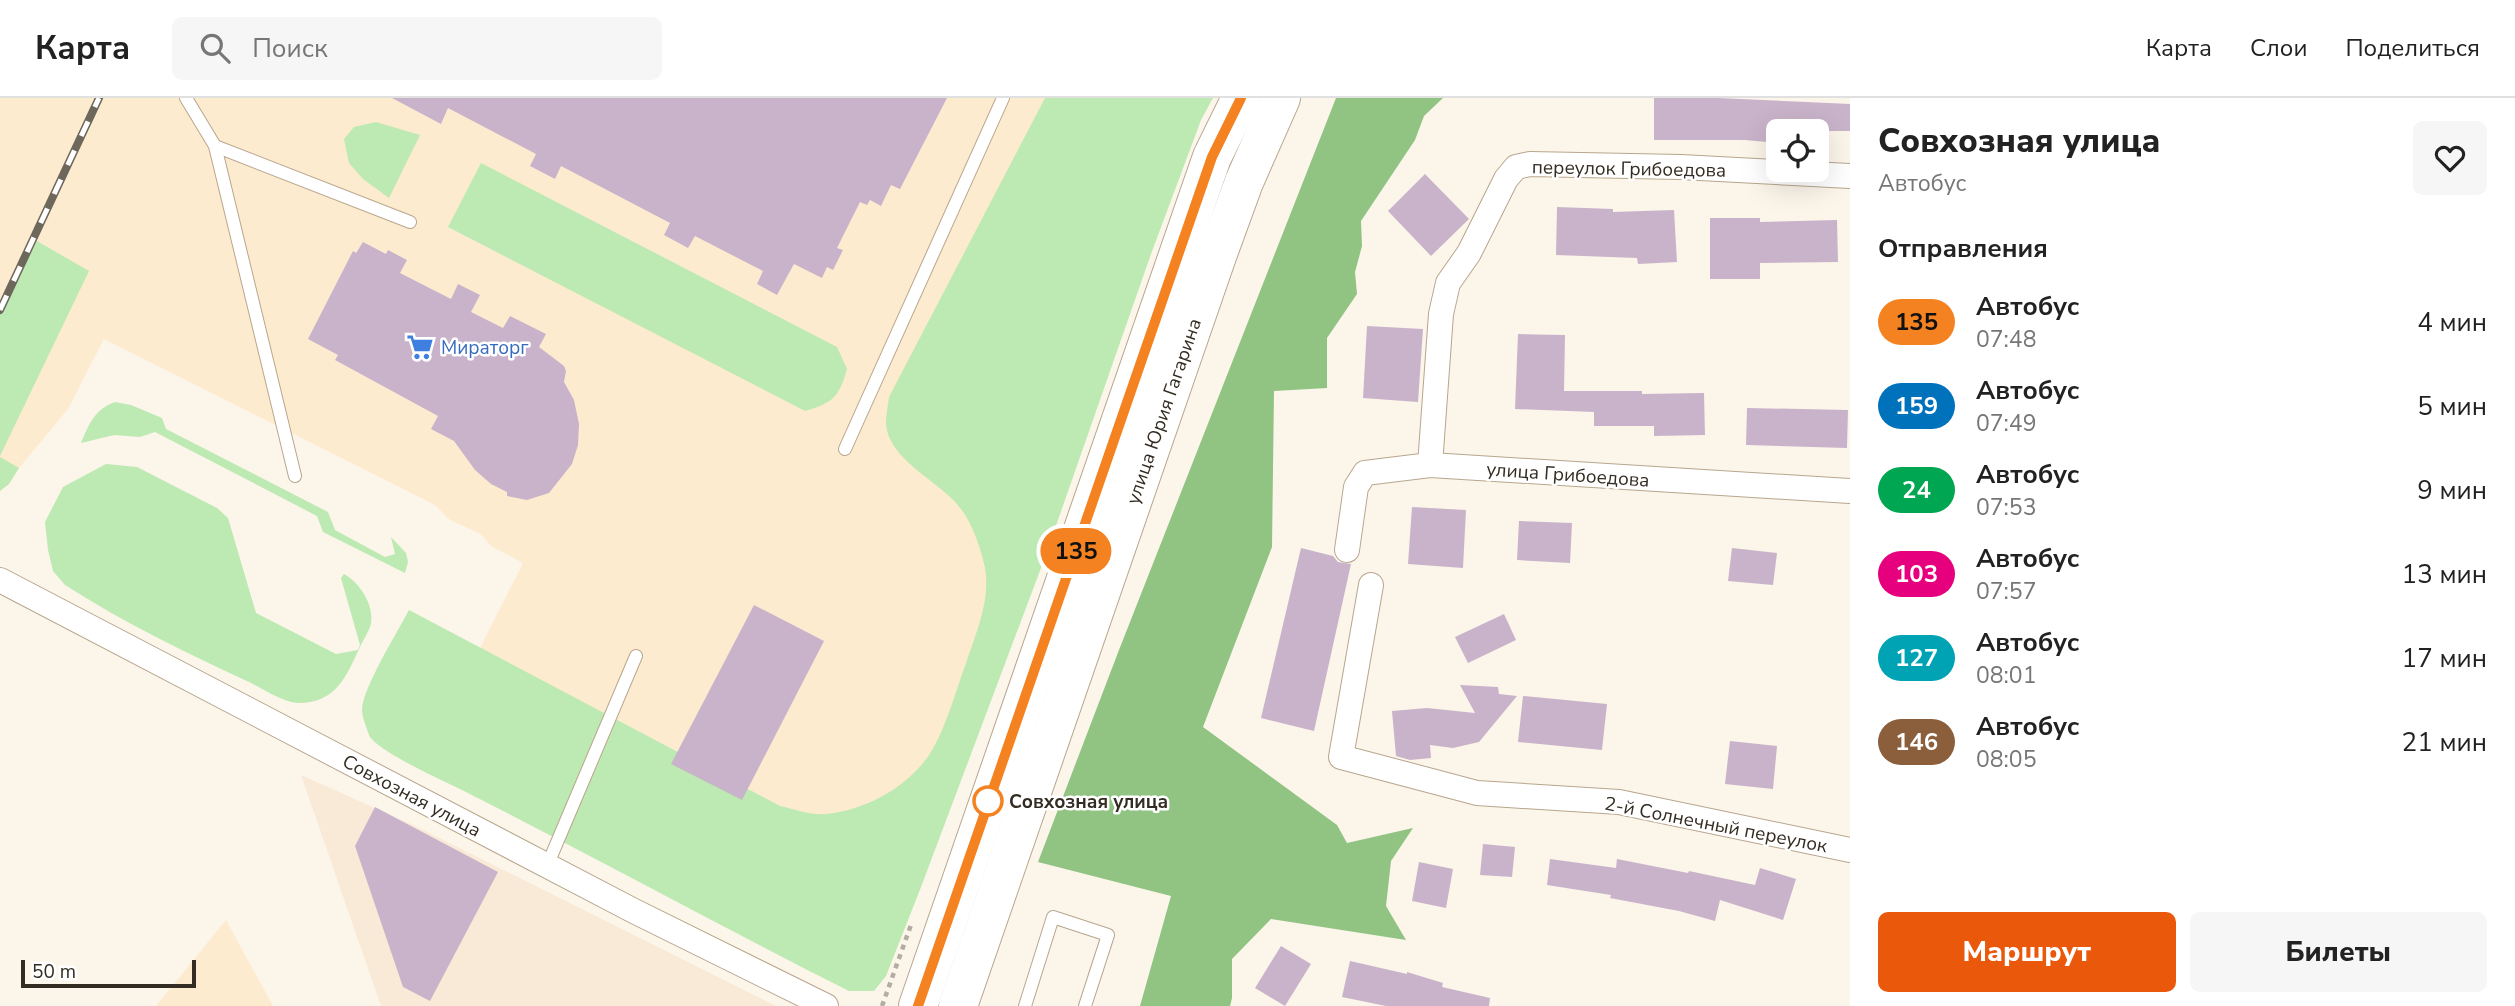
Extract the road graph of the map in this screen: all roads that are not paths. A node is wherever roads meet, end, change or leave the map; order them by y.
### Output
1 (186, 98) edge
2 (1003, 98) edge
3 (1241, 98) edge
4 (1281, 98) edge
5 (215, 146) junction
6 (1850, 176) edge
7 (410, 222) dead end
8 (845, 449) dead end
9 (1430, 465) junction
10 (295, 476) dead end
11 (1850, 491) edge
12 (1347, 550) dead end
13 (0, 580) edge
14 (1371, 585) dead end
15 (636, 656) dead end
16 (1850, 850) edge
17 (547, 866) junction
18 (826, 1006) edge
19 (918, 1006) edge
20 (958, 1006) edge
21 (1025, 1006) edge
22 (1085, 1006) edge

1 - 5 lane
2 - 8 lane
3 - 19 main road
4 - 20 main road, улица Юрия Гагарина
5 - 7 lane
5 - 10 lane
6 - 9 street, переулок Грибоедова
9 - 11 street, улица Грибоедова
9 - 12 street, улица Грибоедова
13 - 17 street, Совхозная улица
14 - 16 street, 2-й Солнечный переулок
15 - 17 lane
17 - 18 street, Совхозная улица
21 - 22 lane

